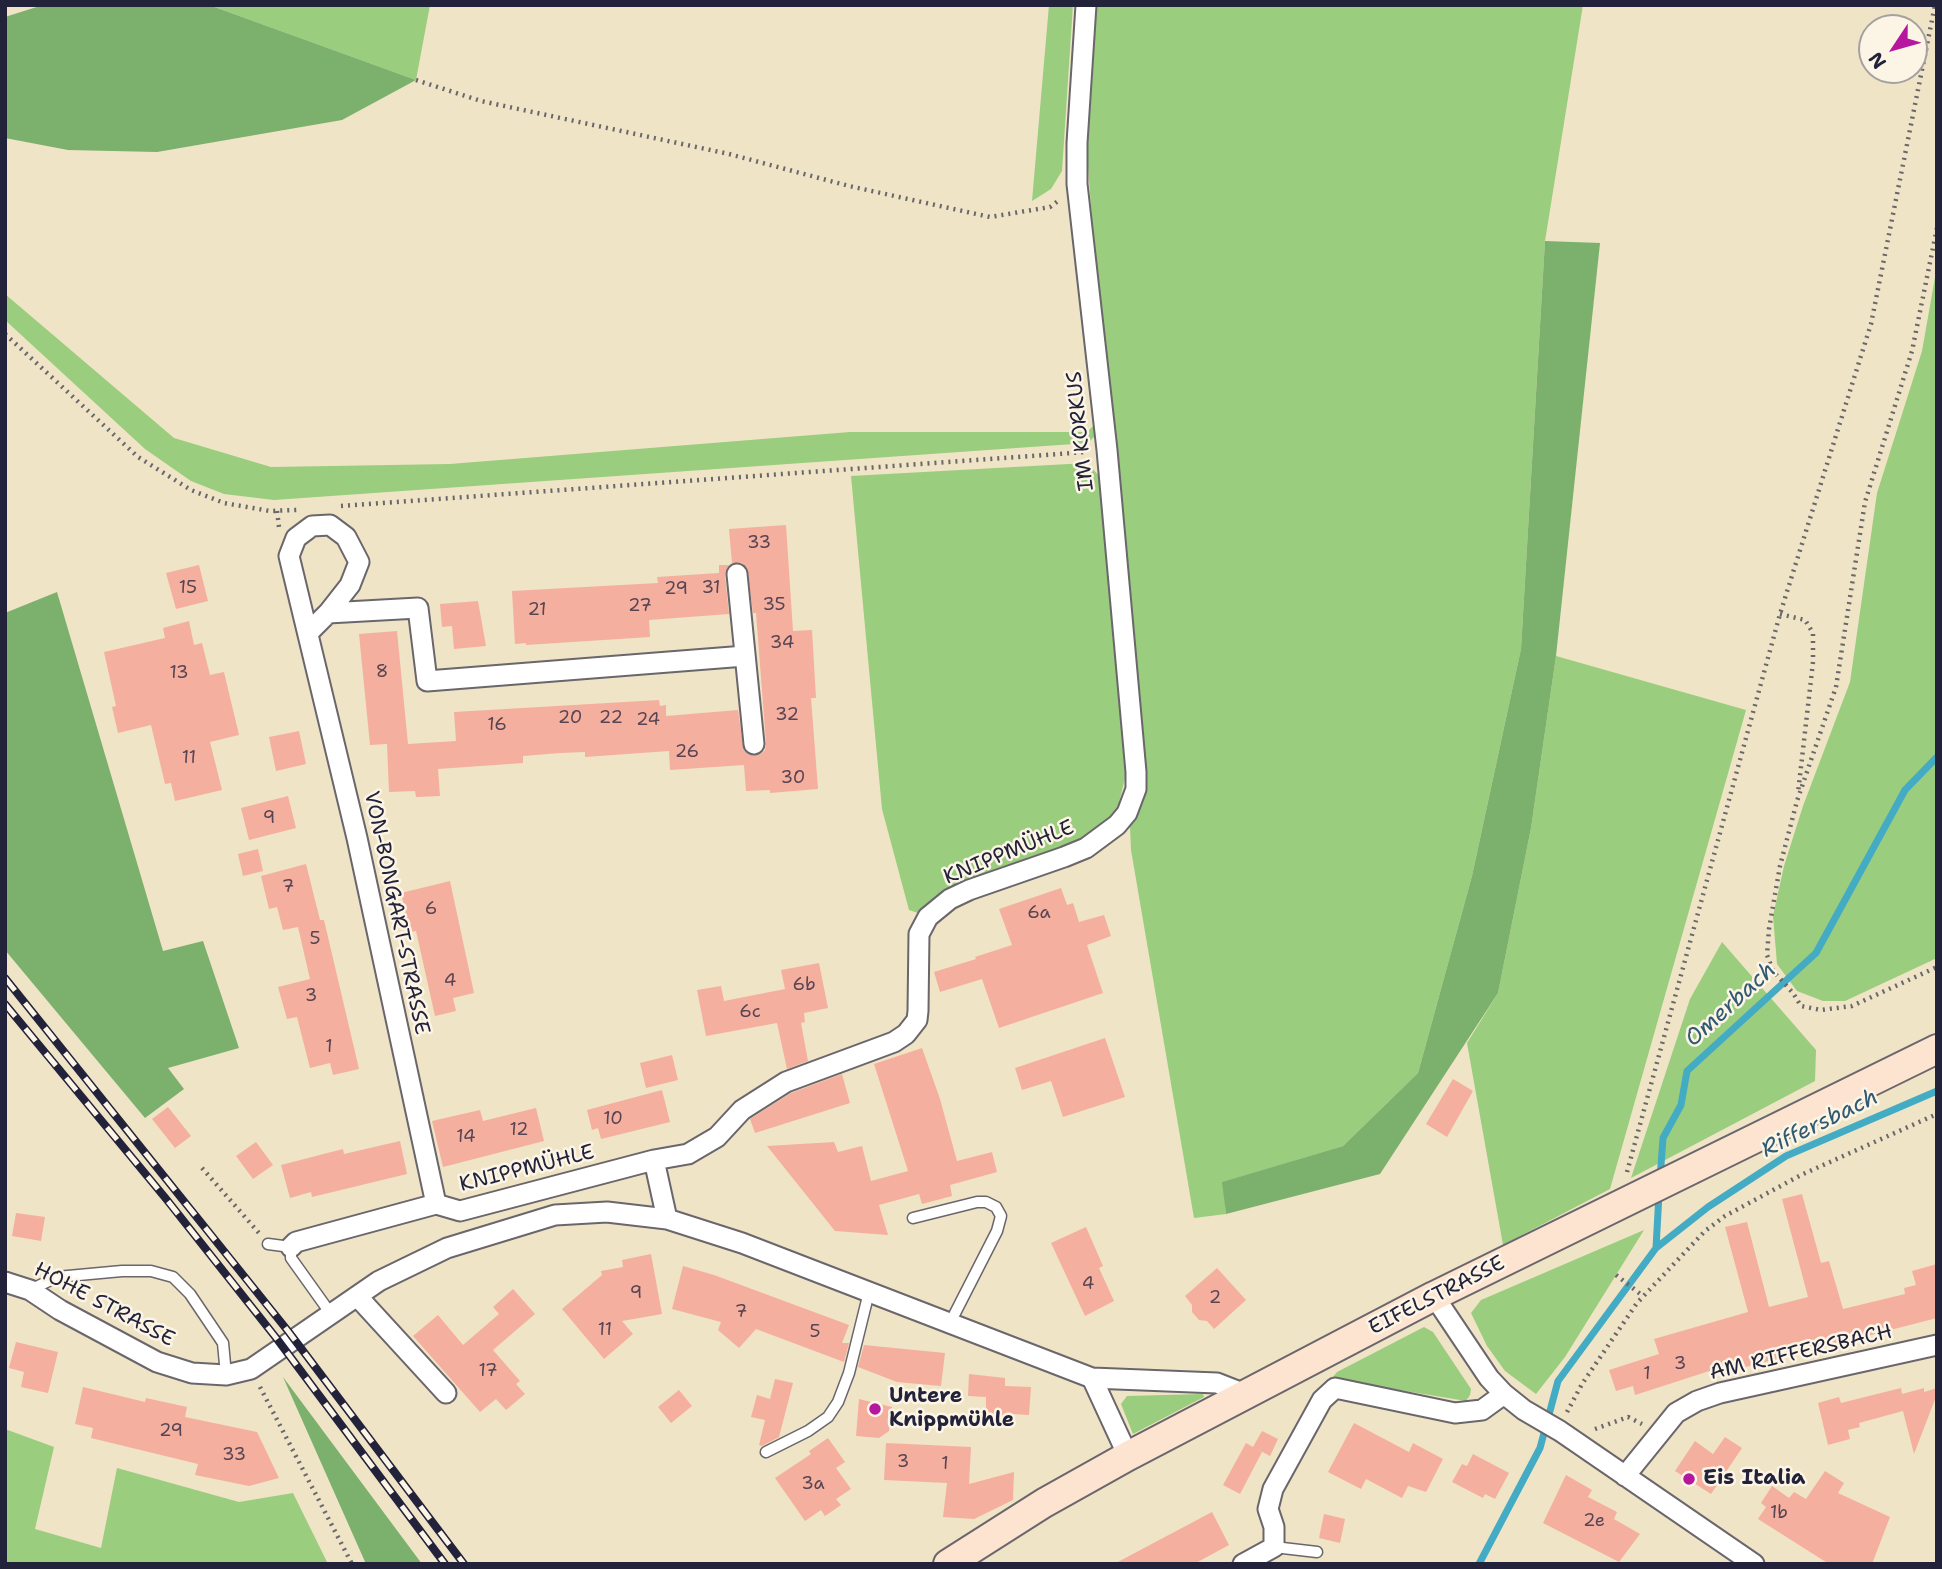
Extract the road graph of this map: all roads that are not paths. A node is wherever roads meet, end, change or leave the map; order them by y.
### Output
1 (1086, 5) edge
2 (737, 574) dead end
3 (328, 613) junction
4 (307, 633) junction
5 (745, 656) junction
6 (754, 744) dead end
7 (1099, 838) joint
8 (1937, 1049) edge
9 (654, 1160) junction
10 (436, 1204) junction
11 (913, 1218) dead end
12 (667, 1219) junction
13 (268, 1244) road end
14 (291, 1247) junction
15 (5, 1282) edge
16 (30, 1290) junction
17 (869, 1292) junction
18 (357, 1296) junction
19 (1434, 1296) junction
20 (331, 1314) junction
21 (950, 1323) junction
22 (1937, 1345) edge
23 (226, 1375) junction
24 (1093, 1378) junction
25 (446, 1393) dead end
26 (1245, 1394) junction
27 (1504, 1394) junction
28 (766, 1452) dead end
29 (1128, 1456) junction
30 (1625, 1476) junction
31 (1274, 1547) junction
32 (1317, 1552) dead end
33 (1744, 1561) edge
34 (948, 1564) edge
35 (1243, 1564) edge

1 - 7 street, IM KORKUS
2 - 5 street
3 - 4 street, VON-BONGART-STRASSE
3 - 4 street, VON-BONGART-STRASSE
3 - 5 street
4 - 10 street, VON-BONGART-STRASSE
5 - 6 street
7 - 9 street, KNIPPMÜHLE
8 - 19 main road, EIFELSTRASSE
9 - 10 street, KNIPPMÜHLE
9 - 12 street
10 - 14 street, KNIPPMÜHLE
11 - 21 lane
12 - 17 street
12 - 18 street
13 - 14 lane
14 - 20 lane
15 - 16 street, HOHE STRASSE
16 - 23 street, HOHE STRASSE
16 - 23 lane
17 - 21 street
17 - 28 lane
18 - 20 street
18 - 25 street
19 - 26 main road, EIFELSTRASSE
19 - 27 street
20 - 23 street, HOHE STRASSE
21 - 24 street
22 - 30 street, AM RIFFERSBACH
24 - 26 street
24 - 29 street
26 - 29 main road, EIFELSTRASSE
27 - 30 street
27 - 31 street
29 - 34 main road, EIFELSTRASSE
30 - 33 street
31 - 32 lane
31 - 35 street

